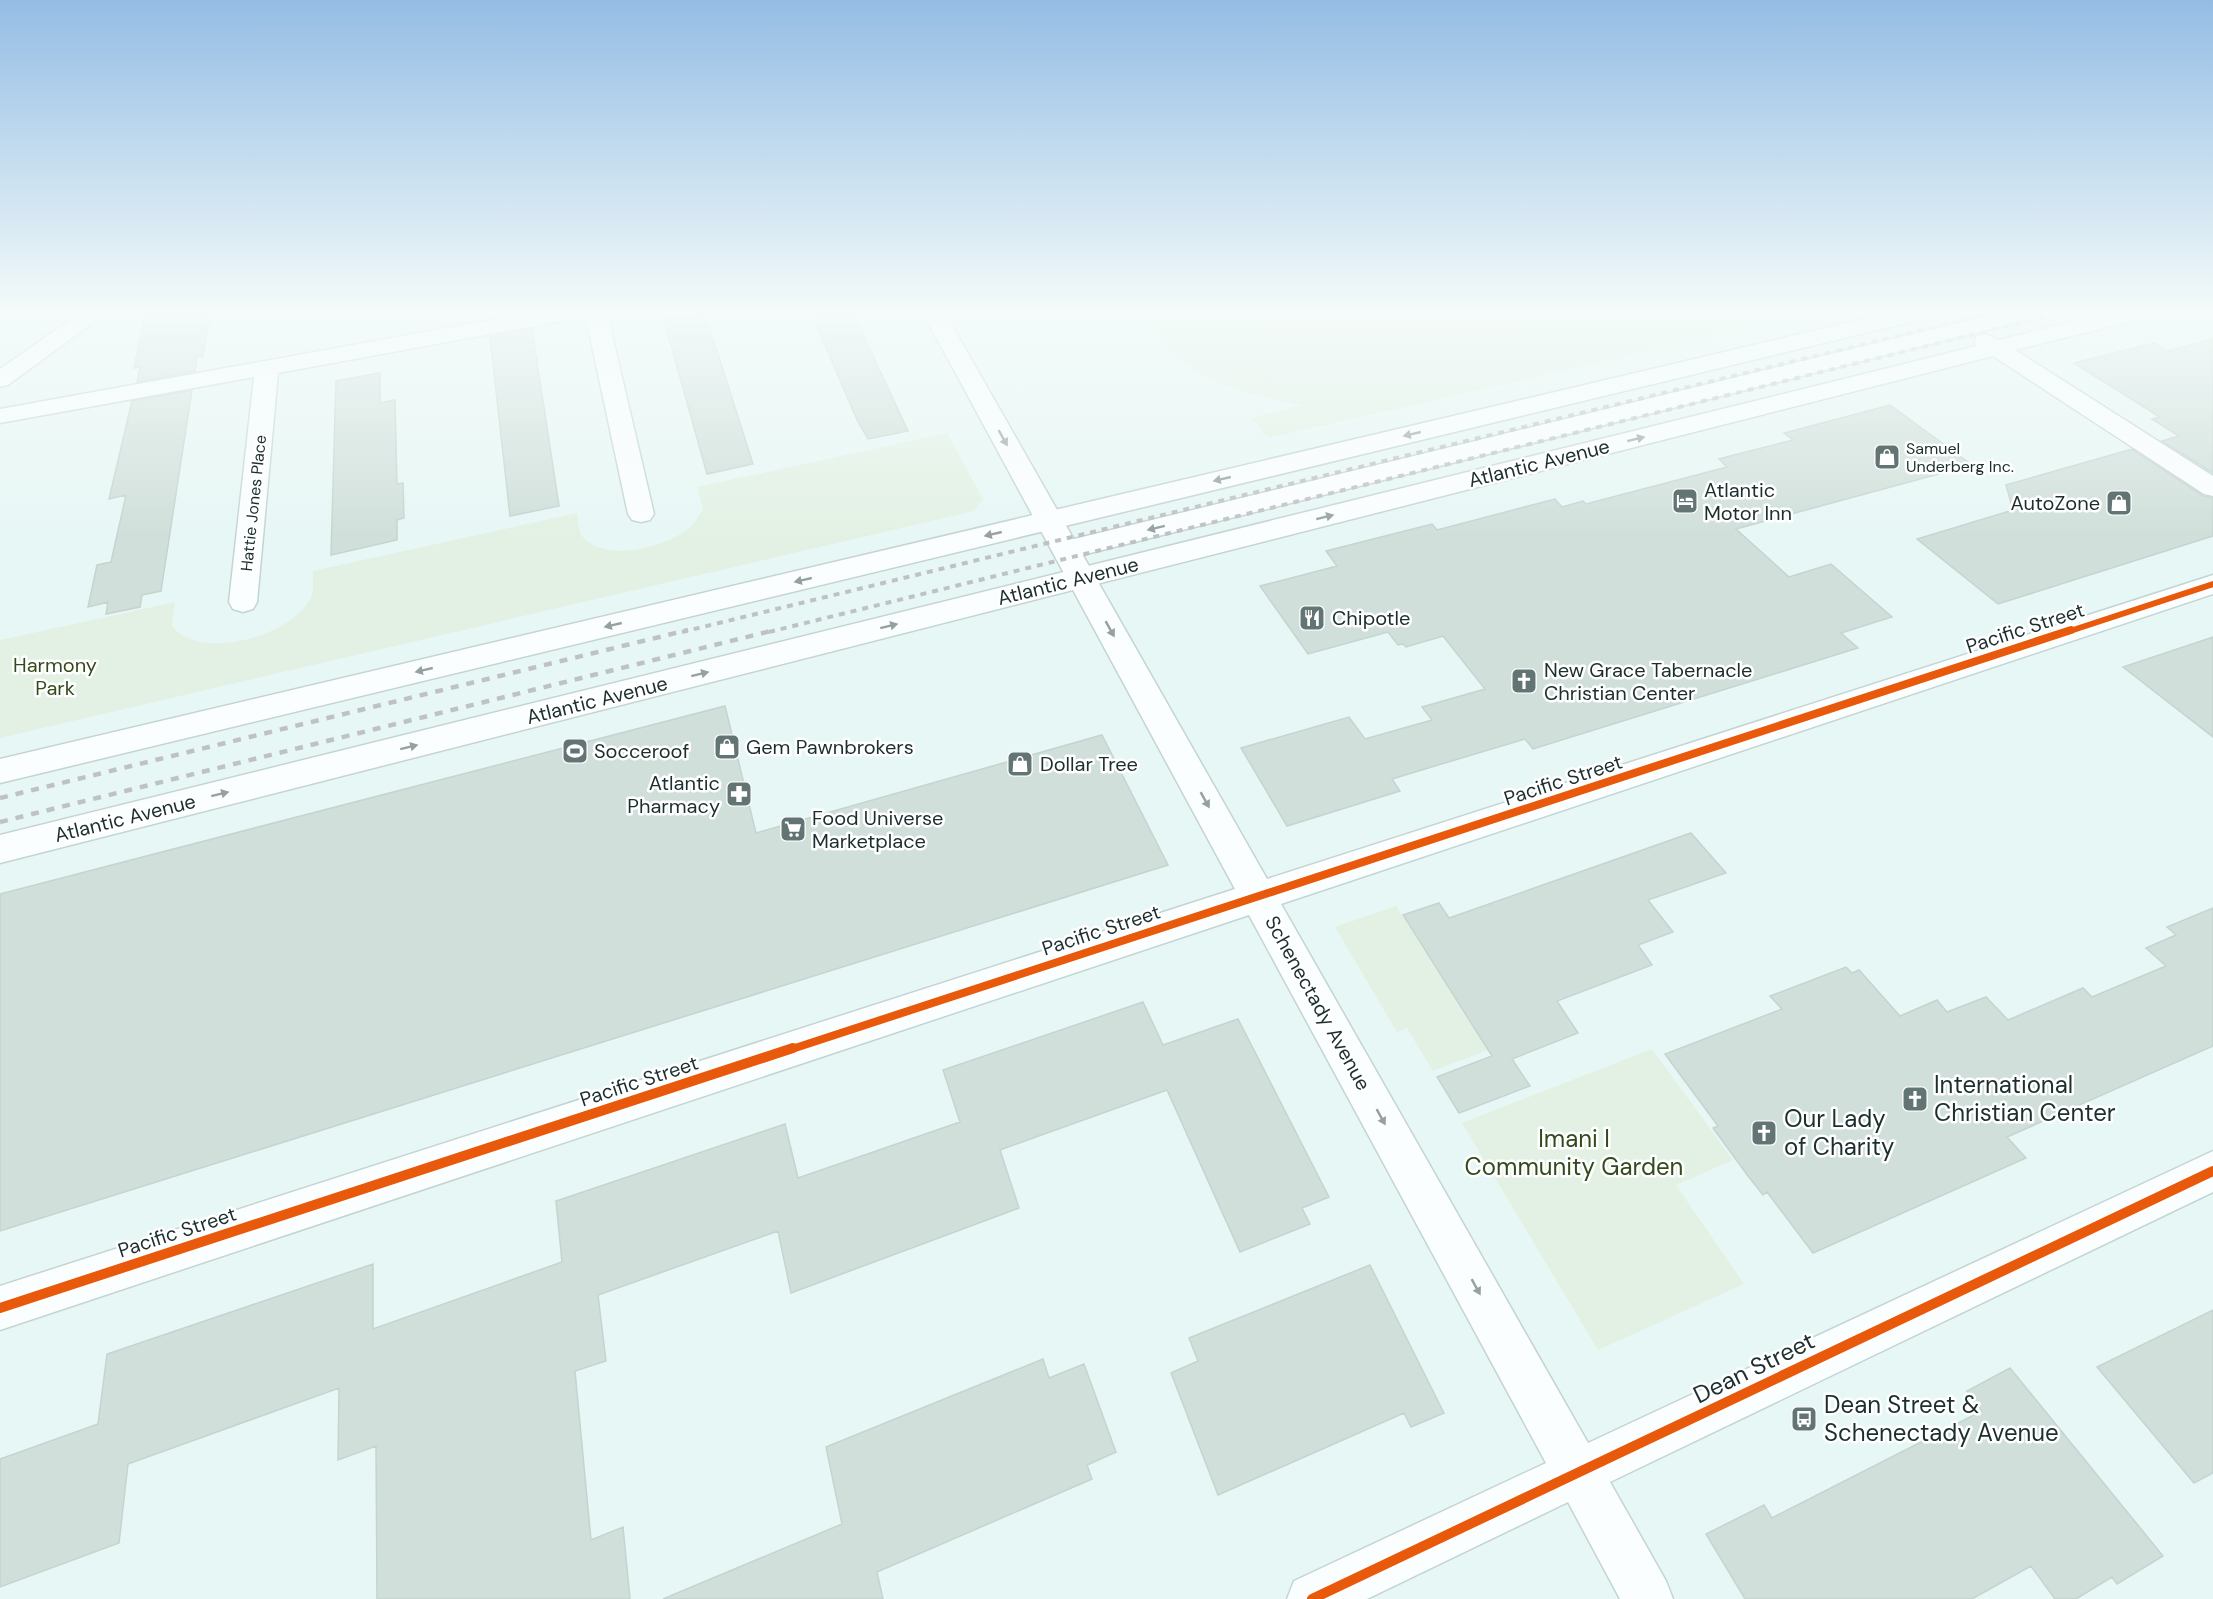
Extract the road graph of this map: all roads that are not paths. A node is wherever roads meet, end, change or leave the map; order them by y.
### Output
1 (158, 388) edge
2 (265, 388) edge
3 (613, 388) edge
4 (975, 388) edge
5 (1606, 388) edge
6 (1689, 388) edge
7 (1722, 388) edge
8 (1838, 388) edge
9 (2057, 388) edge
10 (1671, 400) junction
11 (0, 416) edge
12 (1335, 483) junction
13 (2213, 488) edge
14 (641, 514) dead end
15 (1049, 521) junction
16 (1248, 536) junction
17 (1073, 564) junction
18 (2213, 584) edge
19 (243, 602) dead end
20 (0, 771) edge
21 (0, 849) edge
22 (1258, 897) junction
23 (2213, 1171) edge
24 (0, 1308) edge
25 (1579, 1473) junction
26 (1312, 1599) edge
27 (1648, 1599) edge

1 - 11 main road
2 - 19 main road, Hattie Jones Place
3 - 14 main road
4 -> 15 main road, Schenectady Avenue
5 -> 15 main road
6 - 10 main road
7 - 10 main road
16 -> 8 main road, Atlantic Avenue
9 - 13 main road
10 - 12 main road
12 - 16 main road
12 -> 17 main road
15 - 17 main road, Schenectady Avenue
15 -> 20 main road
16 - 17 main road, Atlantic Avenue
21 -> 17 main road, Atlantic Avenue
17 -> 22 main road, Schenectady Avenue
18 - 22 main road, Pacific Street
22 - 24 main road, Pacific Street
22 -> 25 main road, Schenectady Avenue
23 - 25 main road, Dean Street
25 - 26 main road, Dean Street
25 - 27 main road, Schenectady Avenue

